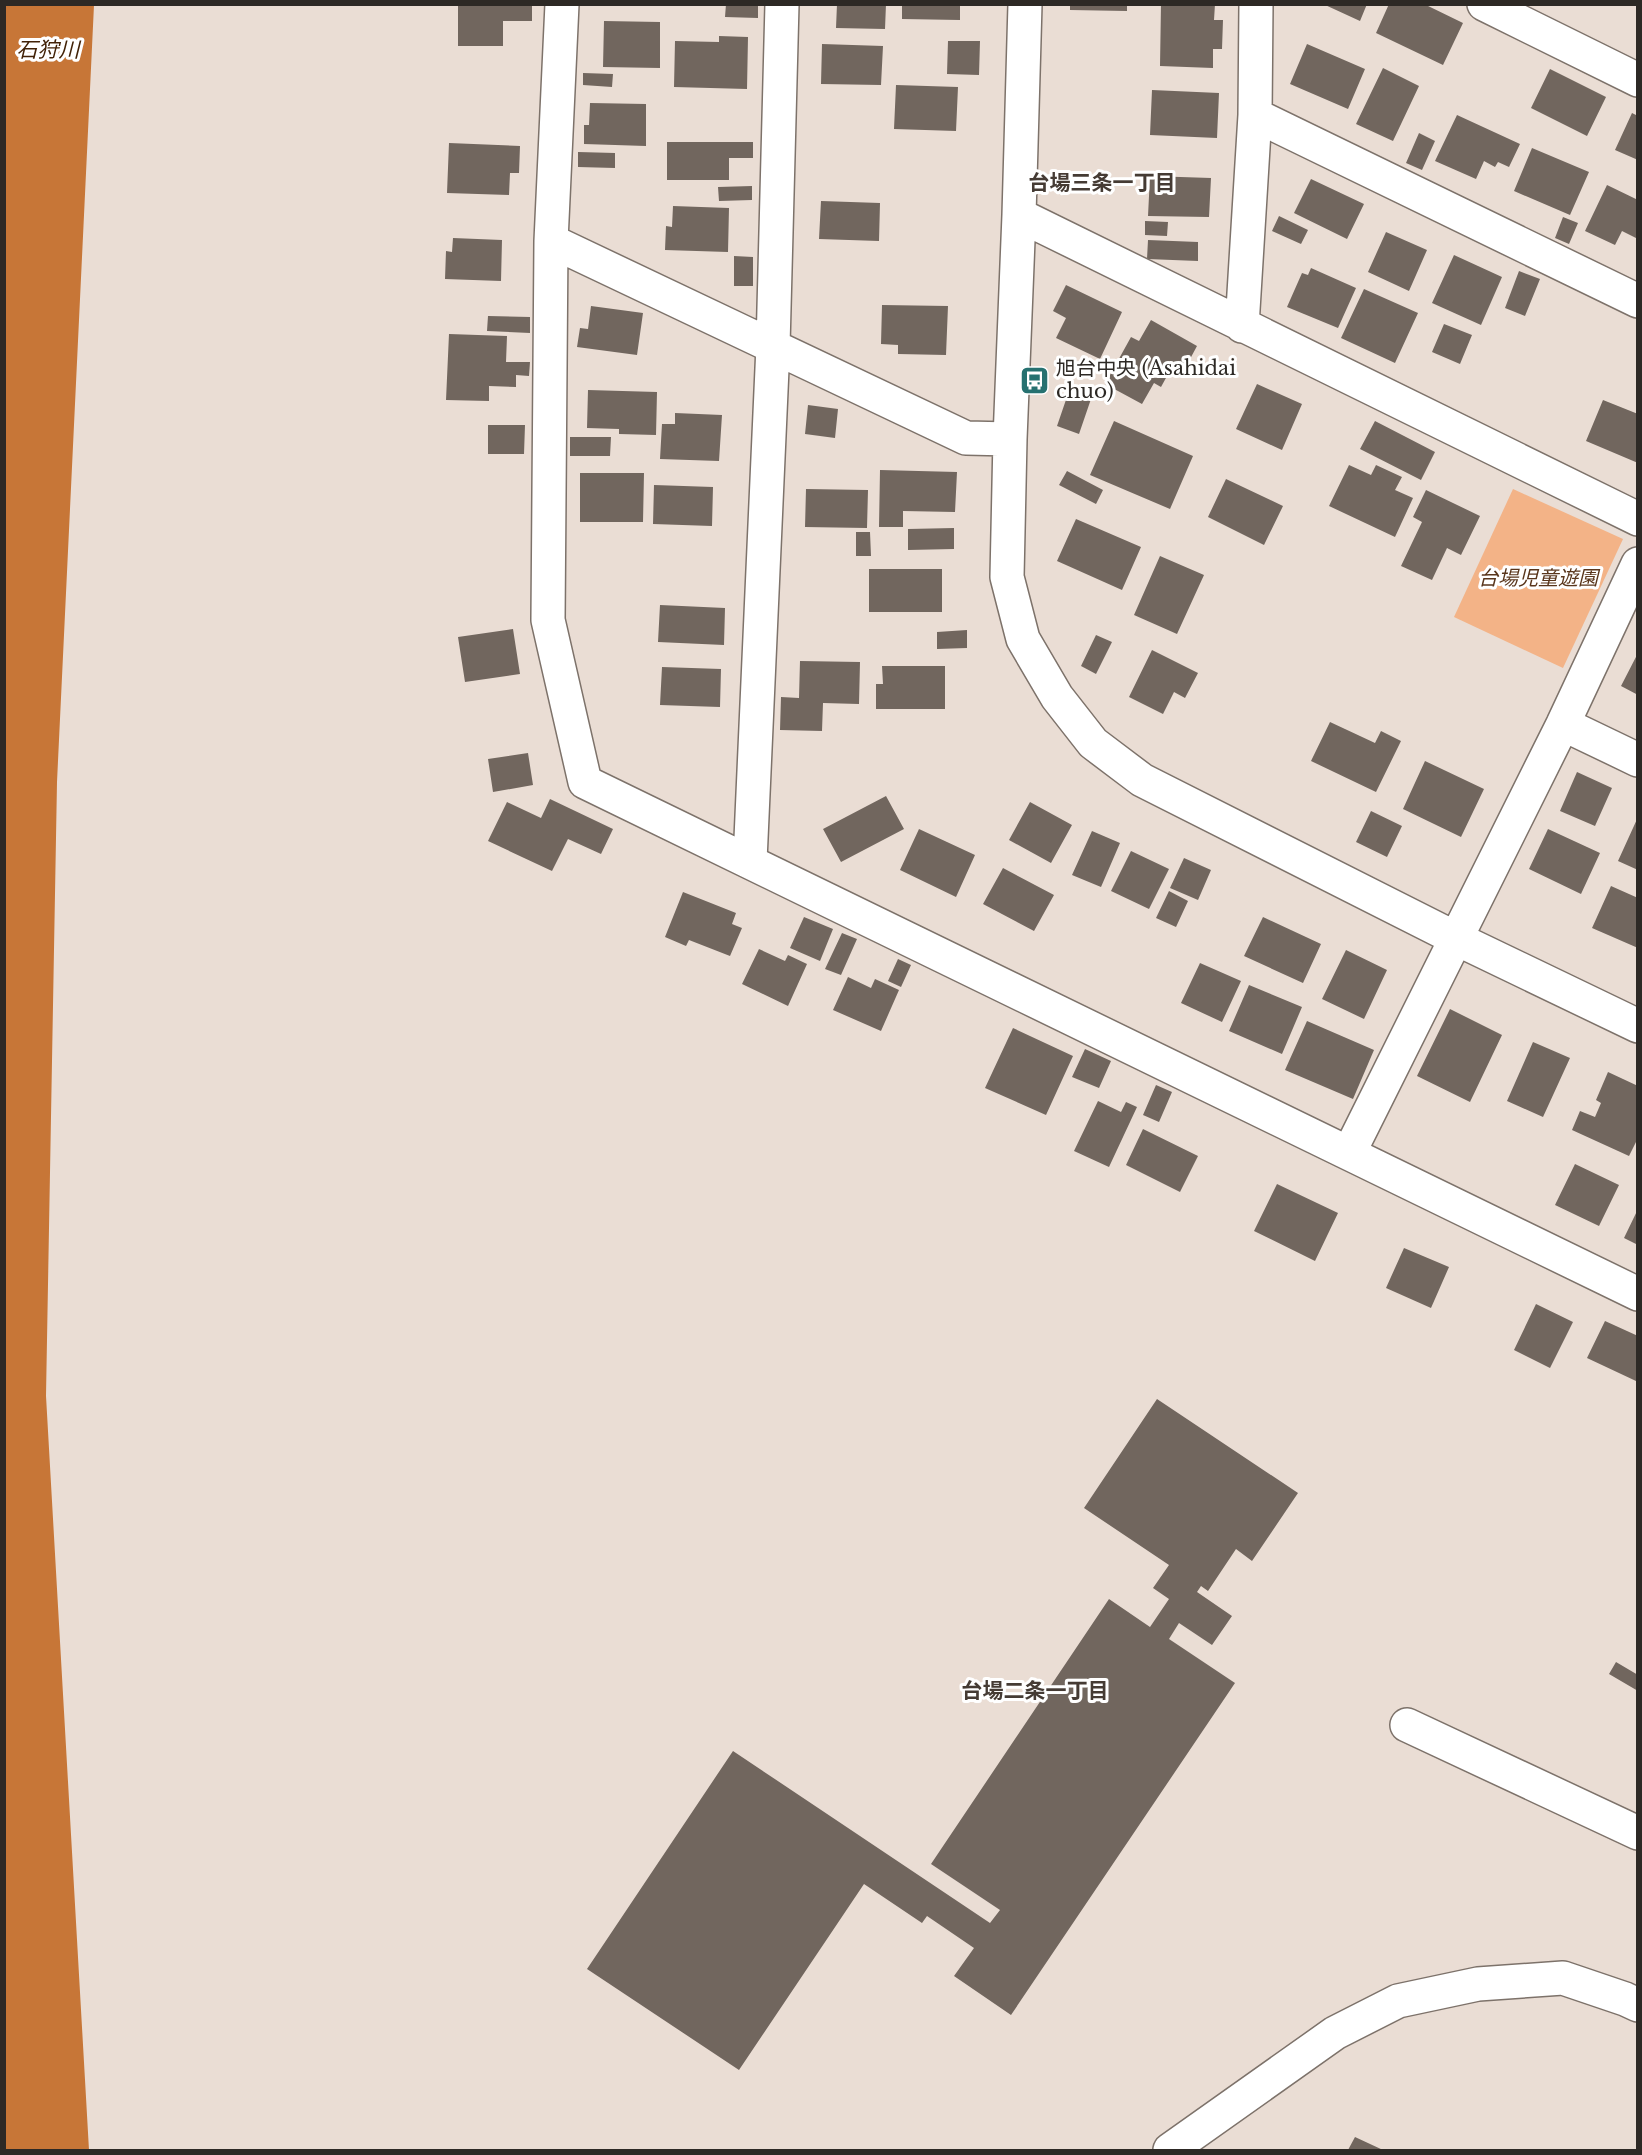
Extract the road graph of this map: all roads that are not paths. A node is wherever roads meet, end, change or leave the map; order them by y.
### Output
1 (562, 4) edge
2 (782, 4) edge
3 (1024, 4) edge
4 (1256, 4) edge
5 (1484, 4) edge
6 (1638, 80) edge
7 (1255, 115) junction
8 (1019, 215) junction
9 (550, 241) junction
10 (1638, 301) edge
11 (1242, 326) junction
12 (773, 346) junction
13 (1010, 439) junction
14 (1638, 519) edge
15 (1638, 564) edge
16 (1563, 724) junction
17 (1638, 760) edge
18 (750, 861) junction
19 (1455, 938) junction
20 (1638, 1026) edge
21 (1348, 1153) junction
22 (1638, 1294) edge
23 (1407, 1725) dead end
24 (1638, 1833) edge
25 (1638, 2005) edge
26 (1170, 2151) edge

1 - 9 street
2 - 12 street
3 - 8 street
4 - 7 street
5 - 6 street
7 - 10 street
7 - 11 street
8 - 11 street
8 - 13 street
9 - 12 street
9 - 18 street
11 - 14 street
12 - 13 street
12 - 18 street
13 - 19 street
15 - 16 street
16 - 17 street
16 - 19 street
18 - 21 street
19 - 20 street
19 - 21 street
21 - 22 street
23 - 24 street
25 - 26 street

